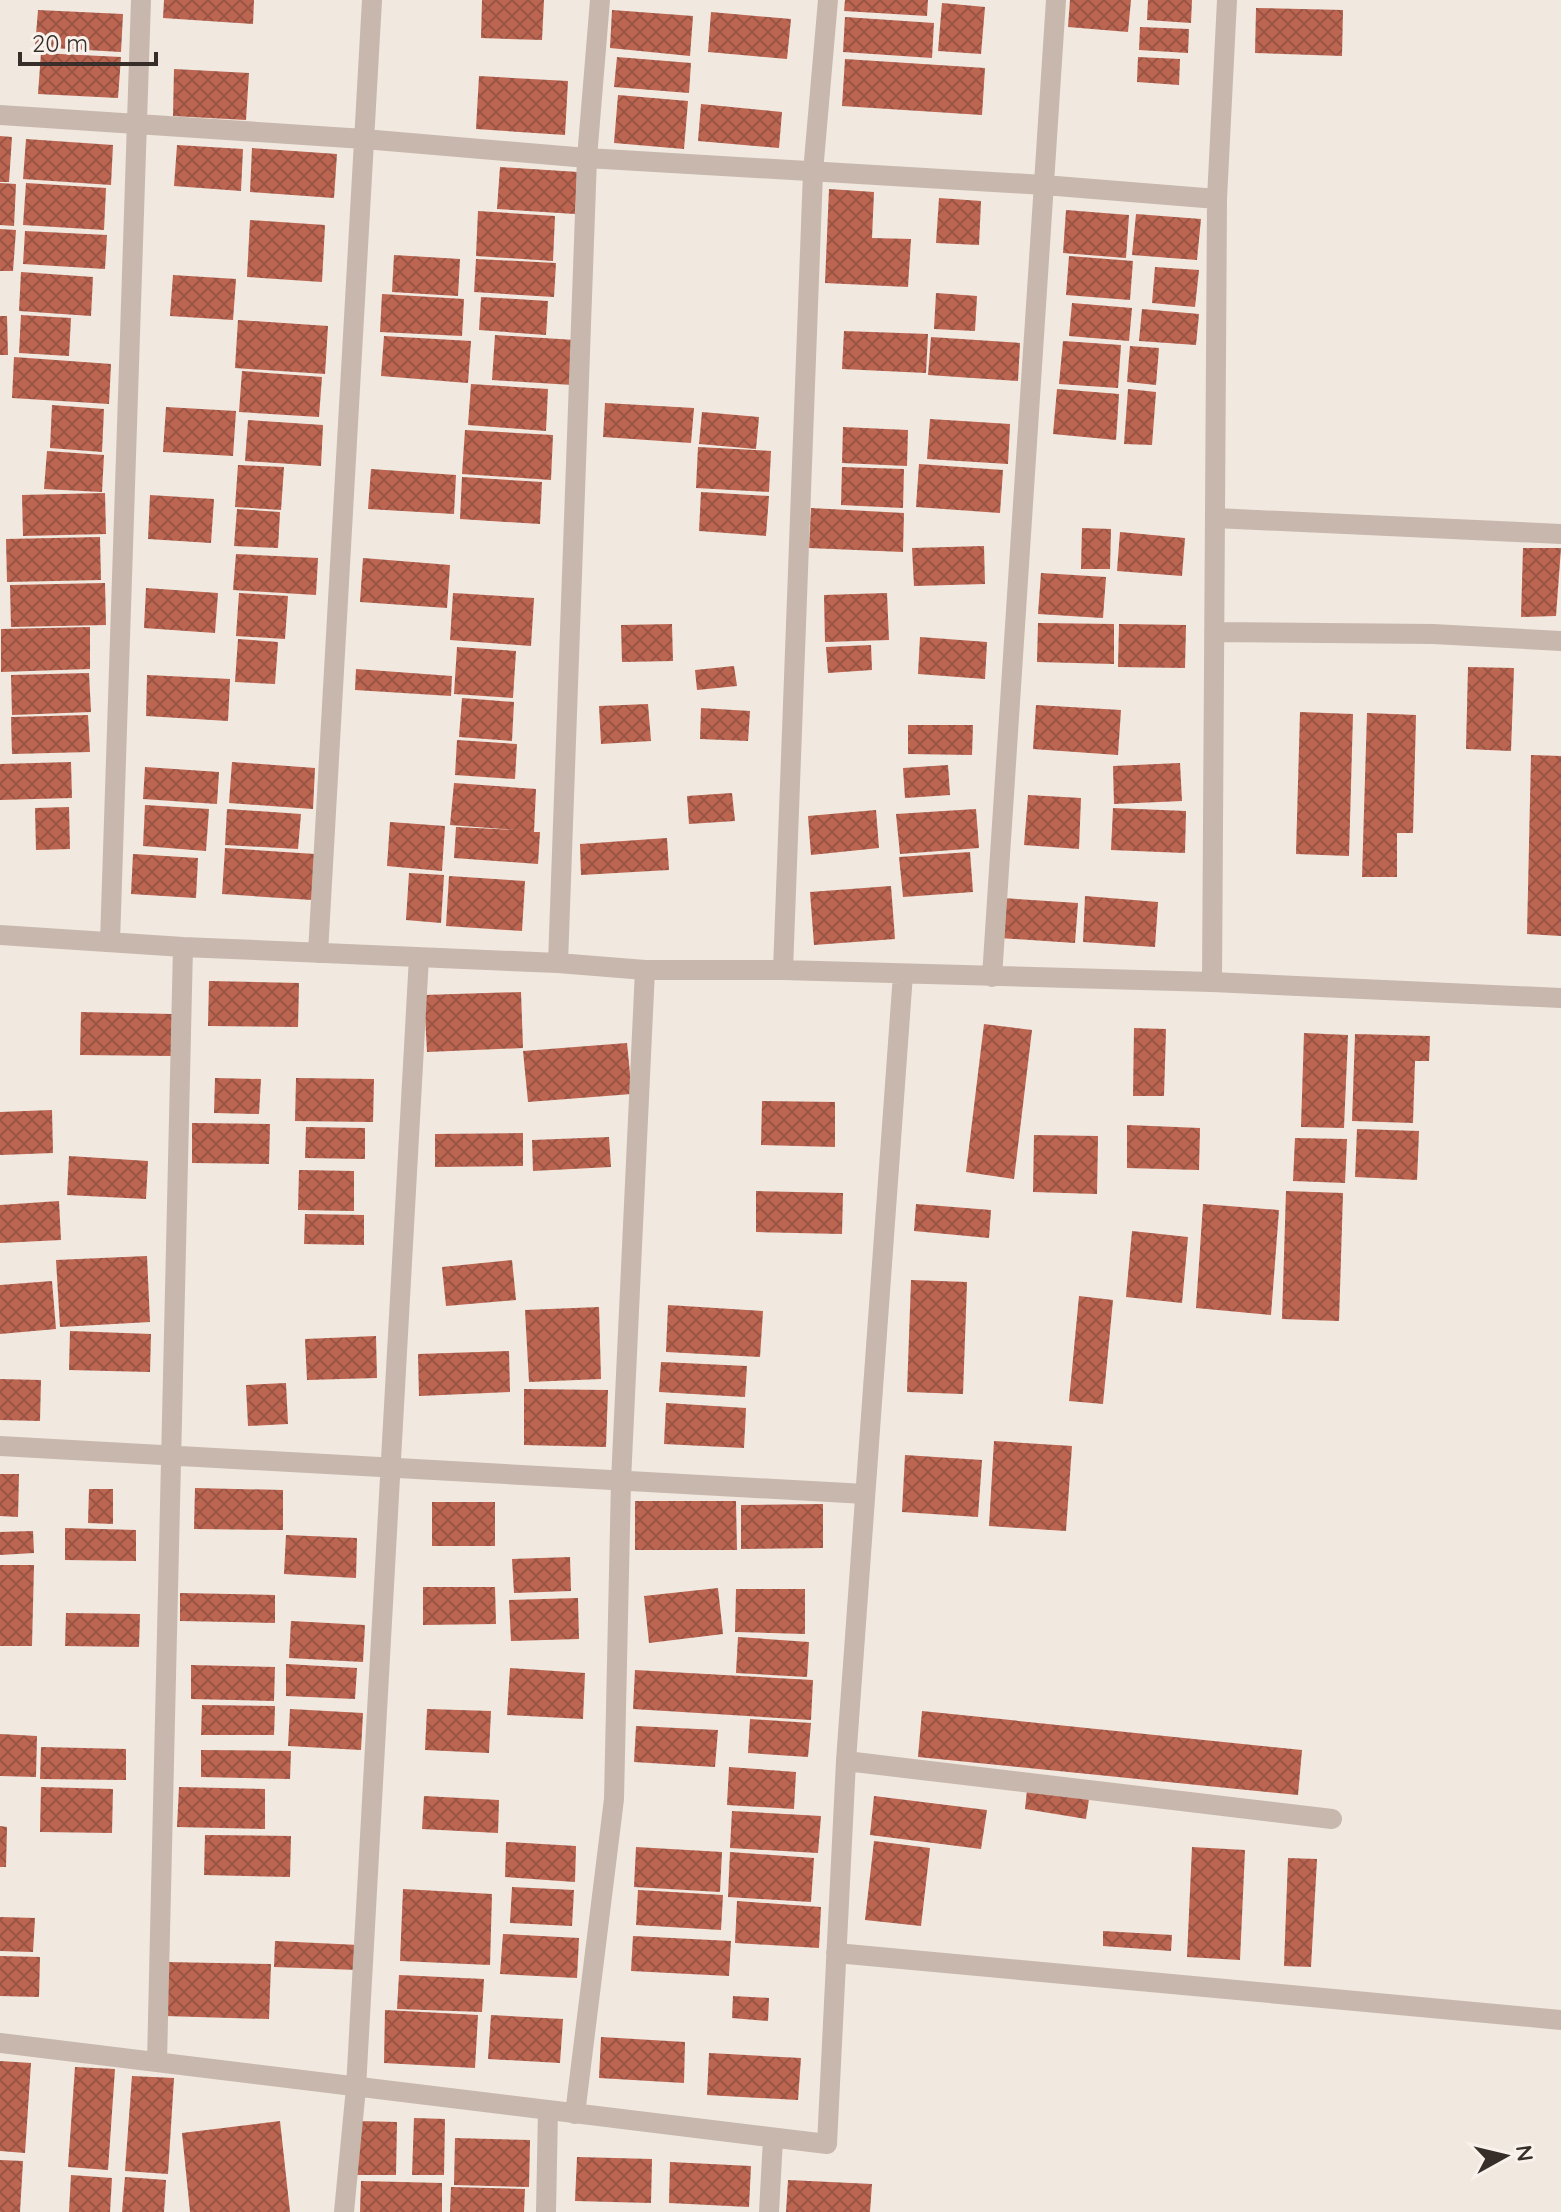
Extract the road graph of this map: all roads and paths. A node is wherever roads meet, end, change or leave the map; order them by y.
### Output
1 (141, 0) edge
2 (372, 0) edge
3 (600, 0) edge
4 (828, 0) edge
5 (1056, 0) edge
6 (1227, 0) edge
7 (0, 115) edge
8 (135, 125) junction
9 (364, 139) junction
10 (587, 158) junction
11 (813, 172) junction
12 (1044, 185) junction
13 (1217, 199) junction
14 (1215, 518) junction
15 (1561, 534) edge
16 (1214, 632) junction
17 (1561, 641) edge
18 (0, 935) edge
19 (110, 942) junction
20 (183, 947) junction
21 (318, 953) junction
22 (419, 957) junction
23 (558, 963) junction
24 (645, 970) junction
25 (783, 970) junction
26 (903, 974) junction
27 (992, 977) junction
28 (1212, 982) junction
29 (1561, 998) edge
30 (0, 1446) edge
31 (171, 1455) junction
32 (391, 1468) junction
33 (621, 1481) junction
34 (865, 1494) junction
35 (846, 1761) junction
36 (1332, 1819) dead end
37 (836, 1953) junction
38 (1561, 2020) edge
39 (0, 2043) edge
40 (157, 2062) junction
41 (356, 2088) junction
42 (548, 2110) junction
43 (575, 2114) junction
44 (773, 2139) junction
45 (344, 2212) edge
46 (546, 2212) edge
47 (769, 2212) edge

1 - 8 street
2 - 9 street
3 - 10 street
4 - 11 street
5 - 12 street
6 - 13 street
7 - 8 street
8 - 9 street
8 - 19 street
9 - 10 street
9 - 21 street
10 - 11 street
10 - 23 street
11 - 12 street
11 - 25 street
12 - 13 street
12 - 27 street
13 - 14 street
14 - 15 street
14 - 16 street
16 - 17 street
16 - 28 street
18 - 19 street
19 - 20 street
20 - 21 street
20 - 31 street
21 - 22 street
22 - 23 street
22 - 32 street
23 - 24 street
24 - 25 street
24 - 33 street
25 - 26 street
26 - 27 street
26 - 34 street
27 - 28 street
28 - 29 street
30 - 31 street
31 - 32 street
31 - 40 street
32 - 33 street
32 - 41 street
33 - 34 street
33 - 43 street
34 - 35 street
35 - 36 street
35 - 37 street
37 - 38 street
37 - 44 street
39 - 40 street
40 - 41 street
41 - 42 street
41 - 45 street
42 - 43 street
42 - 46 street
43 - 44 street
44 - 47 street

